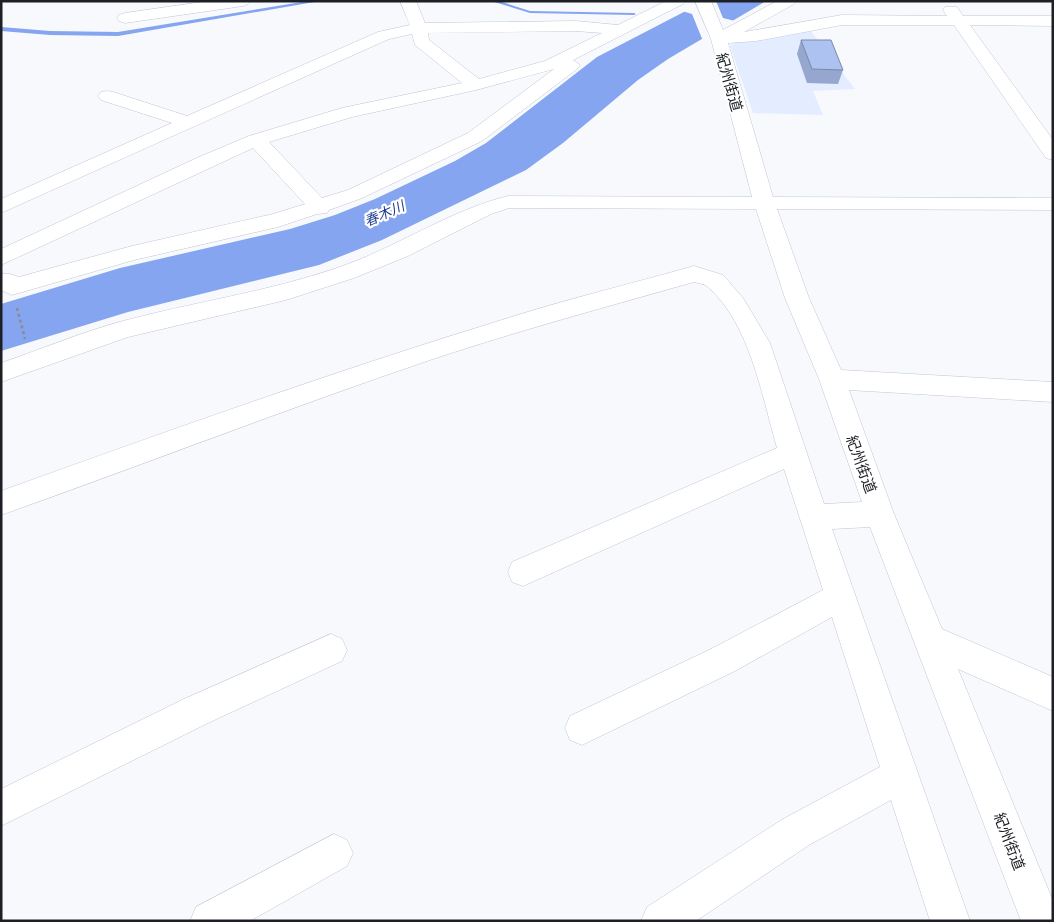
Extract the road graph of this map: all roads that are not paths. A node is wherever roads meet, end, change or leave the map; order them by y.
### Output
1 (137, 1) edge
2 (242, 1) edge
3 (408, 1) edge
4 (678, 1) edge
5 (703, 1) edge
6 (789, 1) edge
7 (944, 1) edge
8 (217, 3) edge
9 (958, 20) junction
10 (1053, 21) edge
11 (419, 28) junction
12 (621, 30) junction
13 (718, 37) junction
14 (476, 85) junction
15 (108, 96) dead end
16 (189, 123) junction
17 (256, 140) junction
18 (1053, 154) edge
19 (764, 203) junction
20 (1053, 204) edge
21 (1, 207) edge
22 (320, 208) junction
23 (1, 258) edge
24 (7, 284) edge
25 (1, 373) edge
26 (832, 380) junction
27 (1053, 392) edge
28 (792, 453) junction
29 (1, 503) edge
30 (880, 514) junction
31 (815, 517) junction
32 (523, 572) dead end
33 (841, 596) junction
34 (932, 640) junction
35 (331, 650) dead end
36 (1053, 694) edge
37 (582, 728) dead end
38 (901, 775) junction
39 (1, 808) edge
40 (334, 853) dead end
41 (210, 921) edge
42 (661, 921) edge
43 (950, 921) edge
44 (1041, 921) edge

1 - 8 street
2 - 8 street
3 - 11 street
4 - 12 street
5 - 13 street, 紀州街道
6 - 13 street
7 - 9 street
9 - 10 street
9 - 13 street
9 - 18 street
11 - 12 street
11 - 14 street
11 - 16 street
12 - 14 street
12 - 22 street
13 - 19 street, 紀州街道
14 - 17 street
15 - 16 street
16 - 21 street
17 - 22 street
17 - 23 street
19 - 20 street
19 - 25 street
19 - 26 street, 紀州街道
22 - 24 street
26 - 27 street
26 - 30 street, 紀州街道
28 - 29 street
28 - 31 street
28 - 32 street
30 - 31 street
30 - 34 street, 紀州街道
31 - 33 street
33 - 37 street
33 - 38 street
34 - 36 street
34 - 44 street, 紀州街道
35 - 39 street
38 - 42 street
38 - 43 street
40 - 41 street

